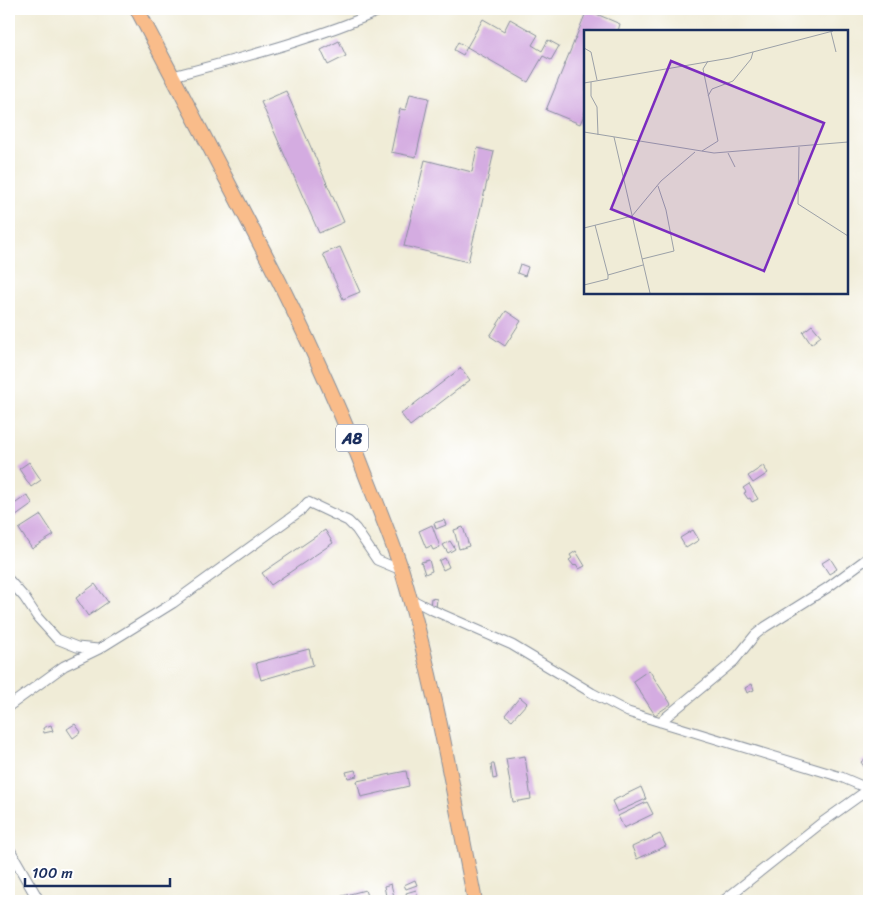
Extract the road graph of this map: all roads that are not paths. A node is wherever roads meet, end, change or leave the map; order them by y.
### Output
1 (137, 9) edge
2 (384, 9) edge
3 (173, 76) junction
4 (869, 557) edge
5 (401, 570) junction
6 (9, 580) edge
7 (409, 598) junction
8 (99, 649) junction
9 (9, 706) edge
10 (660, 722) junction
11 (869, 789) edge
12 (9, 849) edge
13 (39, 901) edge
14 (475, 901) edge
15 (723, 901) edge

1 - 3 main road, A8
2 - 3 street
3 - 5 main road, A8
4 - 10 street
5 - 7 main road, A8
5 - 8 street
6 - 8 street
7 - 10 street
7 - 14 main road, A8
8 - 9 street
10 - 11 street
11 - 15 street
12 - 13 street

